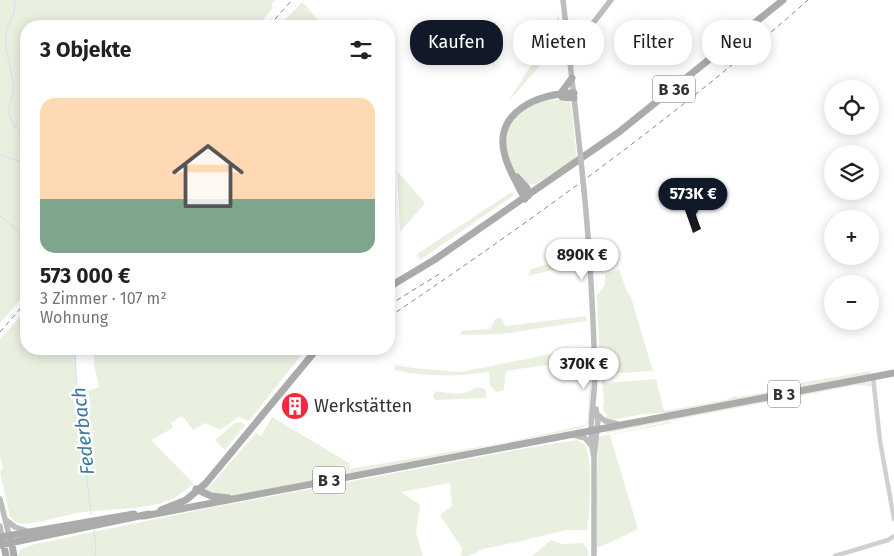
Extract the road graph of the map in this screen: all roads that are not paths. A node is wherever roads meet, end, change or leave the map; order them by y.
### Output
1 (563, 0) edge
2 (611, 0) edge
3 (784, 0) edge
4 (565, 20) edge
5 (595, 20) edge
6 (571, 65) edge
7 (572, 78) junction
8 (561, 94) junction
9 (552, 96) junction
10 (574, 96) junction
11 (513, 174) junction
12 (524, 184) junction
13 (542, 187) junction
14 (527, 197) junction
15 (395, 284) edge
16 (312, 355) edge
17 (894, 373) edge
18 (873, 377) junction
19 (594, 405) junction
20 (598, 415) junction
21 (618, 424) junction
22 (594, 429) junction
23 (569, 434) junction
24 (590, 444) junction
25 (594, 457) junction
26 (197, 490) junction
27 (243, 497) junction
28 (0, 499) edge
29 (144, 516) junction
30 (894, 519) edge
31 (6, 520) junction
32 (0, 526) edge
33 (28, 532) junction
34 (894, 536) edge
35 (26, 540) junction
36 (4, 542) edge
37 (6, 556) edge
38 (15, 556) edge
39 (594, 556) edge
40 (835, 556) edge

1 - 4 street
2 - 5 street
3 - 13 main road, B 36
6 - 7 street
7 - 8 main road
7 - 10 street
8 - 9 main road
8 - 10 main road
9 - 10 main road
9 - 11 main road
10 - 19 street, bridge
11 - 12 main road
11 - 14 main road
12 - 13 main road
12 - 14 main road
13 - 14 main road, B 36
14 - 15 main road, B 36
16 - 26 main road
17 - 18 main road, B 3
18 - 21 main road, B 3
18 - 30 street
19 - 20 street
19 - 22 street
20 - 21 street
20 - 22 street
21 - 22 main road, B 3
22 - 23 main road, B 3
22 - 24 street
22 - 25 street
23 - 24 street
23 - 27 main road, B 3
24 - 25 street
25 - 39 street
26 - 27 main road, B 3
26 - 29 main road
26 - 33 main road
27 - 29 main road, B 3
28 - 31 street
29 - 35 main road, B 3
31 - 33 street
31 - 36 street
32 - 36 street
33 - 36 main road
34 - 40 street
35 - 36 main road, B 3
35 - 38 main road
36 - 37 main road
36 - 38 main road

